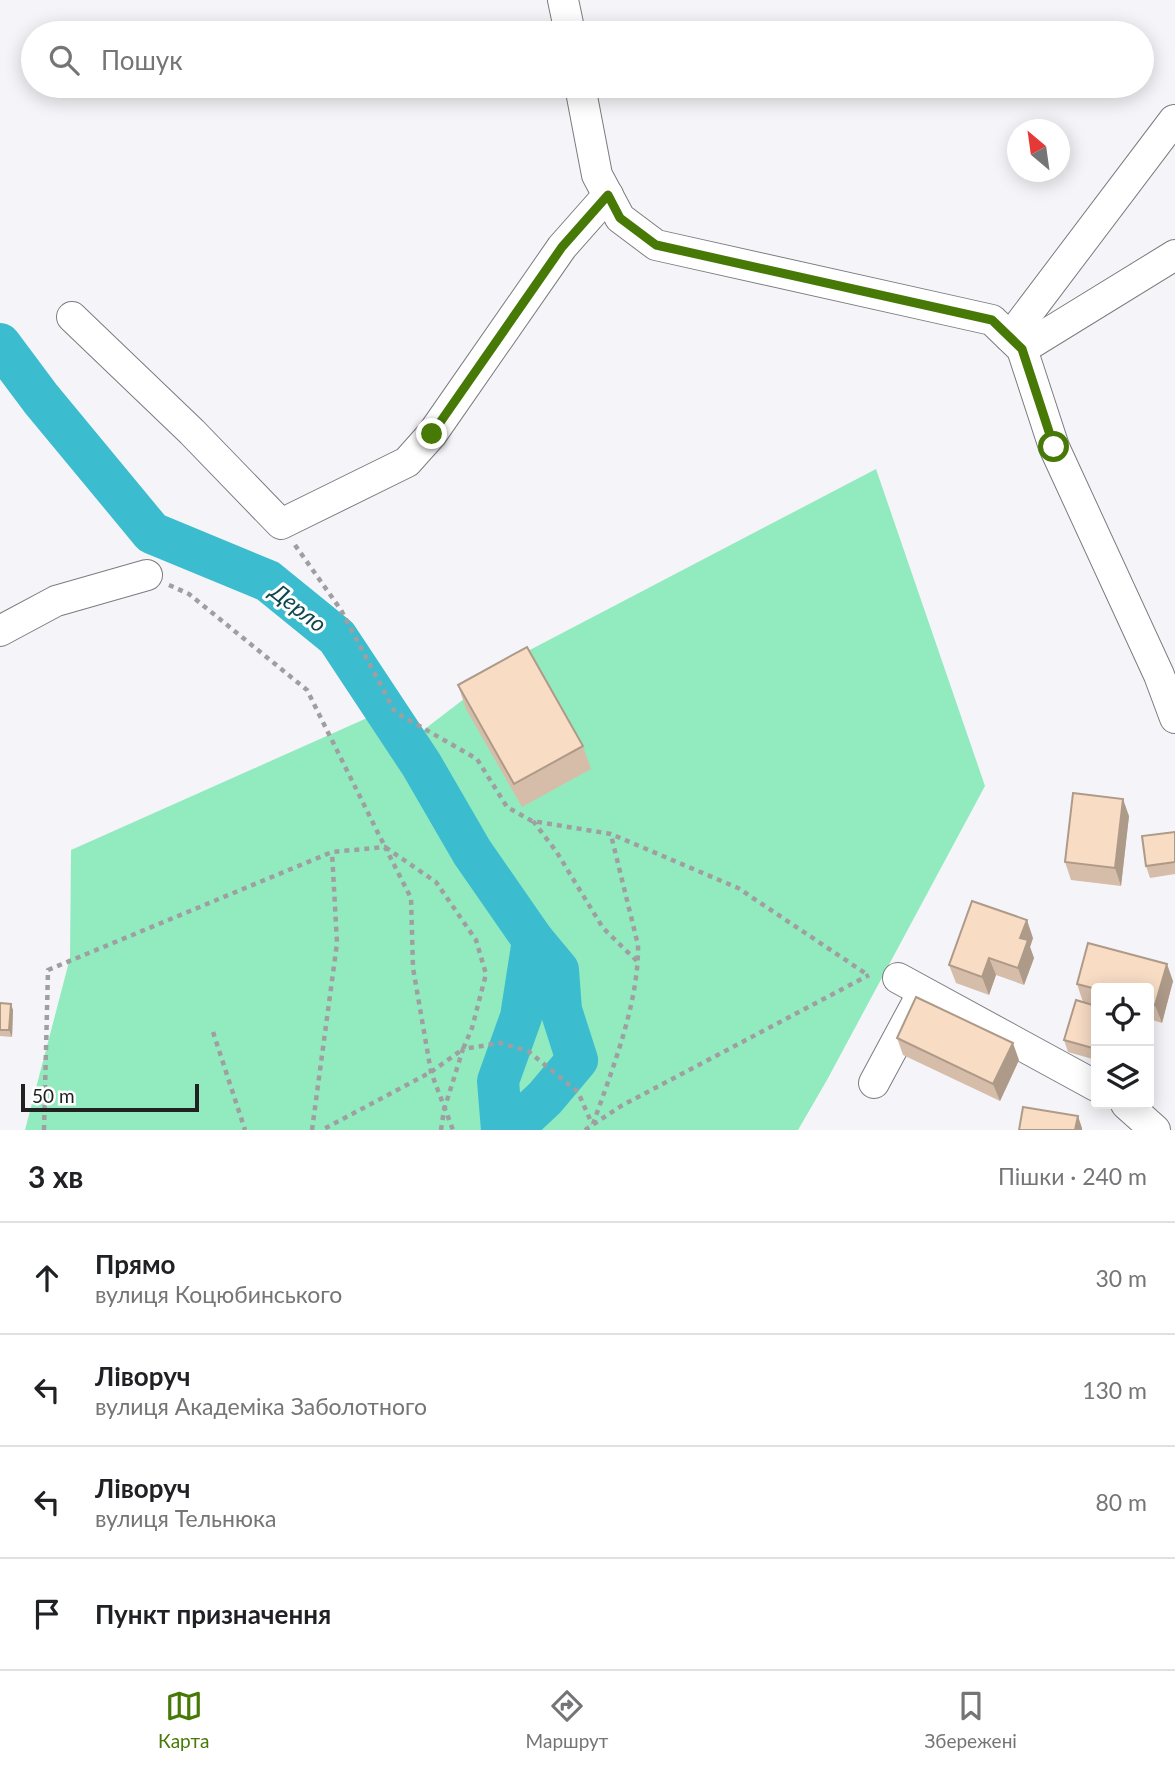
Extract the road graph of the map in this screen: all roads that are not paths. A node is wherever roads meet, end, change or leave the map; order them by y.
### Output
1 (564, 0) edge
2 (568, 21) edge
3 (582, 98) edge
4 (1174, 120) edge
5 (608, 195) junction
6 (1175, 255) edge
7 (72, 317) dead end
8 (1016, 343) junction
9 (147, 575) road end
10 (0, 631) edge
11 (1175, 718) edge
12 (874, 1083) dead end
13 (1091, 1083) edge
14 (1131, 1109) edge
15 (1154, 1130) edge

1 - 2 street
3 - 5 street
4 - 8 street
5 - 7 street
5 - 8 street
6 - 8 street
8 - 11 street
9 - 10 street
12 - 13 street
14 - 15 street

